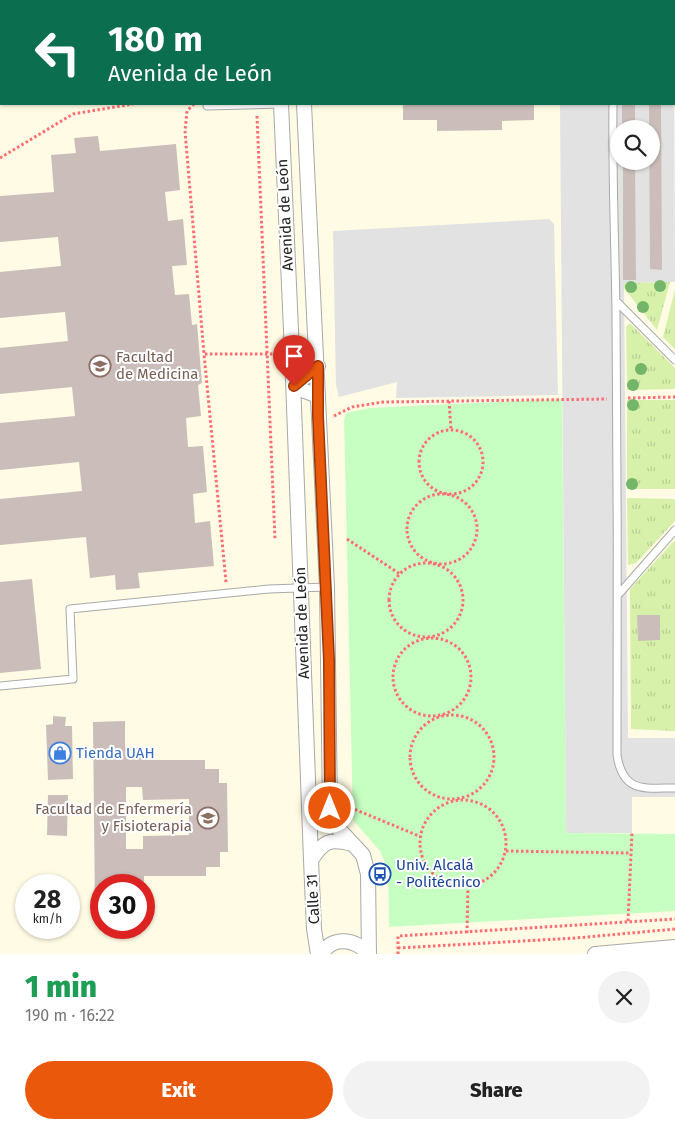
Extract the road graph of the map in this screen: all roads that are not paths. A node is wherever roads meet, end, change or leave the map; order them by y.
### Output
1 (252, 105) edge
2 (281, 105) edge
3 (304, 105) edge
4 (613, 105) edge
5 (207, 106) dead end
6 (616, 301) junction
7 (675, 360) edge
8 (318, 366) junction
9 (294, 386) junction
10 (318, 396) junction
11 (675, 530) edge
12 (301, 587) junction
13 (327, 587) junction
14 (618, 594) junction
15 (0, 686) edge
16 (675, 788) edge
17 (352, 844) junction
18 (311, 860) junction
19 (675, 947) edge
20 (318, 954) edge
21 (322, 954) edge
22 (368, 954) edge
23 (595, 954) edge

1 - 5 lane
2 - 9 street, Avenida de León
3 - 8 street, Avenida de León
4 - 6 lane
6 - 7 lane
6 - 14 lane
8 - 9 street
8 - 10 street, Avenida de León
9 - 10 street
9 - 12 street, Avenida de León
10 - 13 street, Avenida de León
11 - 14 lane
12 - 13 lane
12 - 15 lane
12 - 18 street, Avenida de León
13 - 17 street, Avenida de León
14 - 16 lane
17 - 18 street, Calle 31
17 - 22 street
18 - 20 street, Calle 31
19 - 23 street
21 - 22 street

